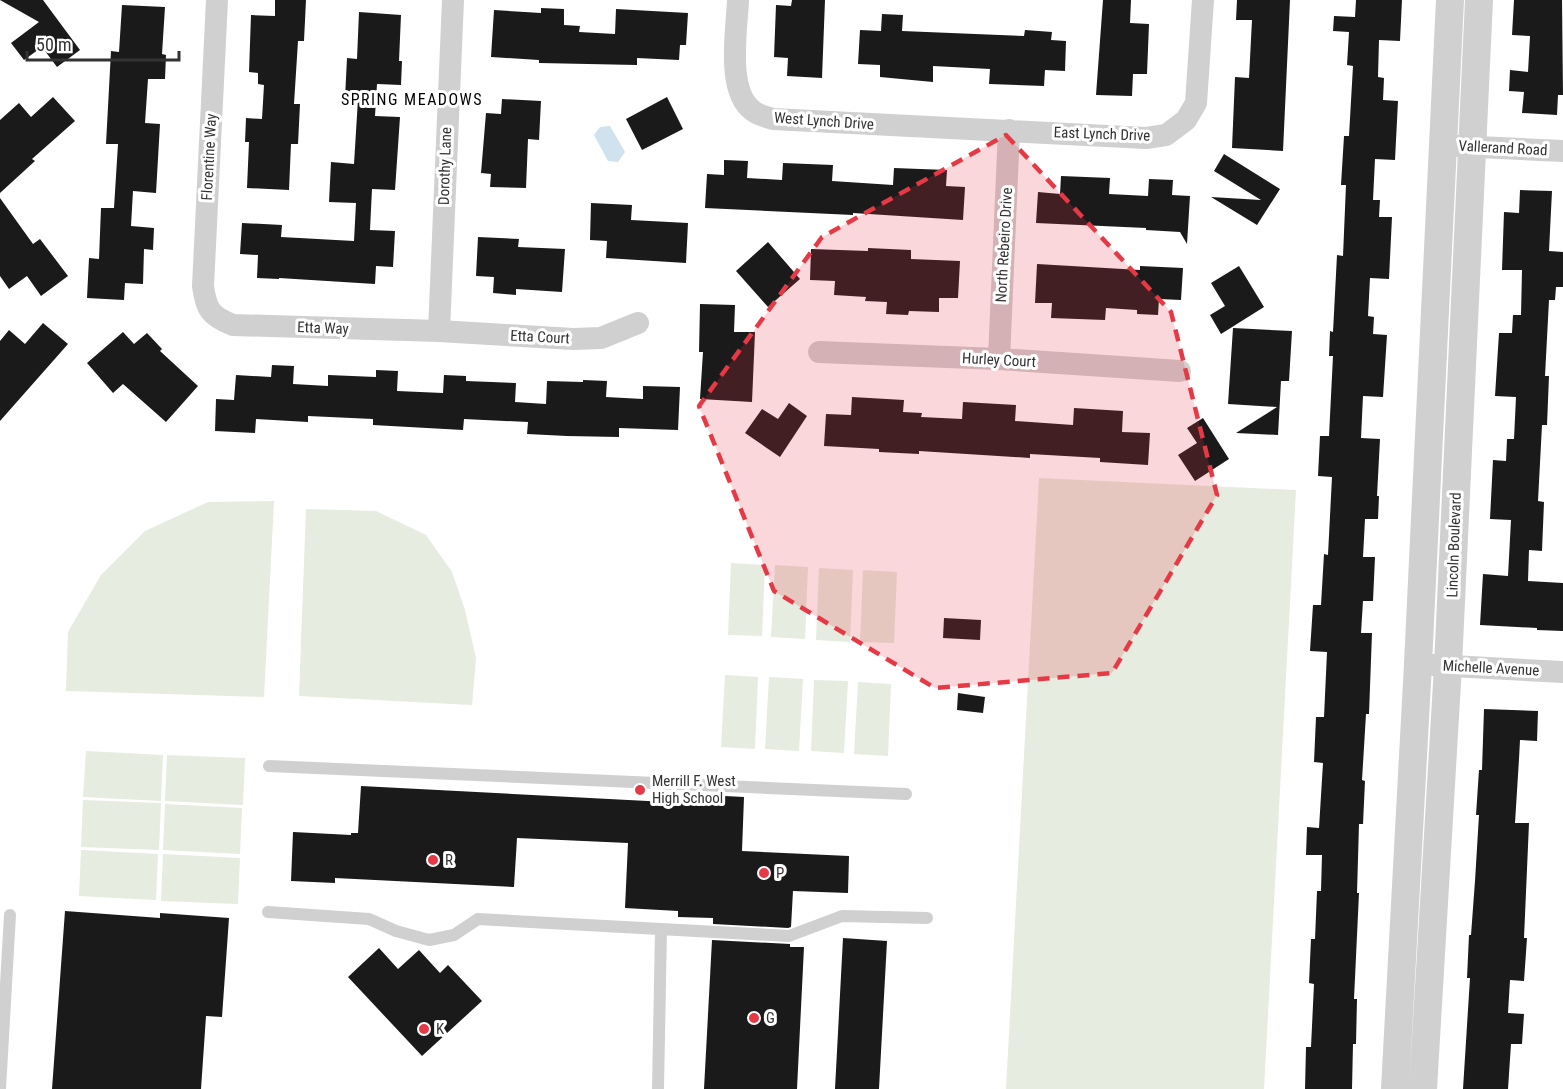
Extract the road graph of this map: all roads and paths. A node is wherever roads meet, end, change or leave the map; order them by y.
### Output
1 (217, 0) edge
2 (453, 0) edge
3 (1450, 0) edge
4 (1479, 0) edge
5 (738, 1) edge
6 (1203, 6) edge
7 (1009, 130) junction
8 (1457, 146) junction
9 (1563, 151) edge
10 (211, 313) joint
11 (638, 323) dead end
12 (439, 331) junction
13 (819, 352) dead end
14 (999, 359) junction
15 (1180, 370) dead end
16 (1419, 664) junction
17 (1448, 666) junction
18 (1563, 672) edge
19 (269, 766) dead end
20 (906, 794) dead end
21 (268, 912) dead end
22 (10, 915) dead end
23 (927, 918) dead end
24 (661, 929) junction
25 (0, 1089) edge
26 (658, 1089) edge
27 (1395, 1089) edge
28 (1423, 1089) edge

1 - 10 street, Florentine Way
2 - 12 street, Dorothy Lane
3 - 8 street, Lincoln Boulevard
4 - 8 street, Lincoln Boulevard
5 - 7 street, West Lynch Drive
6 - 7 street, East Lynch Drive
7 - 14 street, North Rebeiro Drive
8 - 9 street, Vallerand Road
8 - 16 street, Lincoln Boulevard
8 - 17 street, Lincoln Boulevard
10 - 12 street, Etta Way
11 - 12 street, Etta Court
13 - 14 street, Hurley Court
14 - 15 street, Hurley Court
16 - 17 street, Michelle Avenue
16 - 27 street, Lincoln Boulevard
17 - 18 street, Michelle Avenue
17 - 28 street, Lincoln Boulevard
19 - 20 lane
21 - 24 lane
22 - 25 lane
23 - 24 lane
24 - 26 lane

